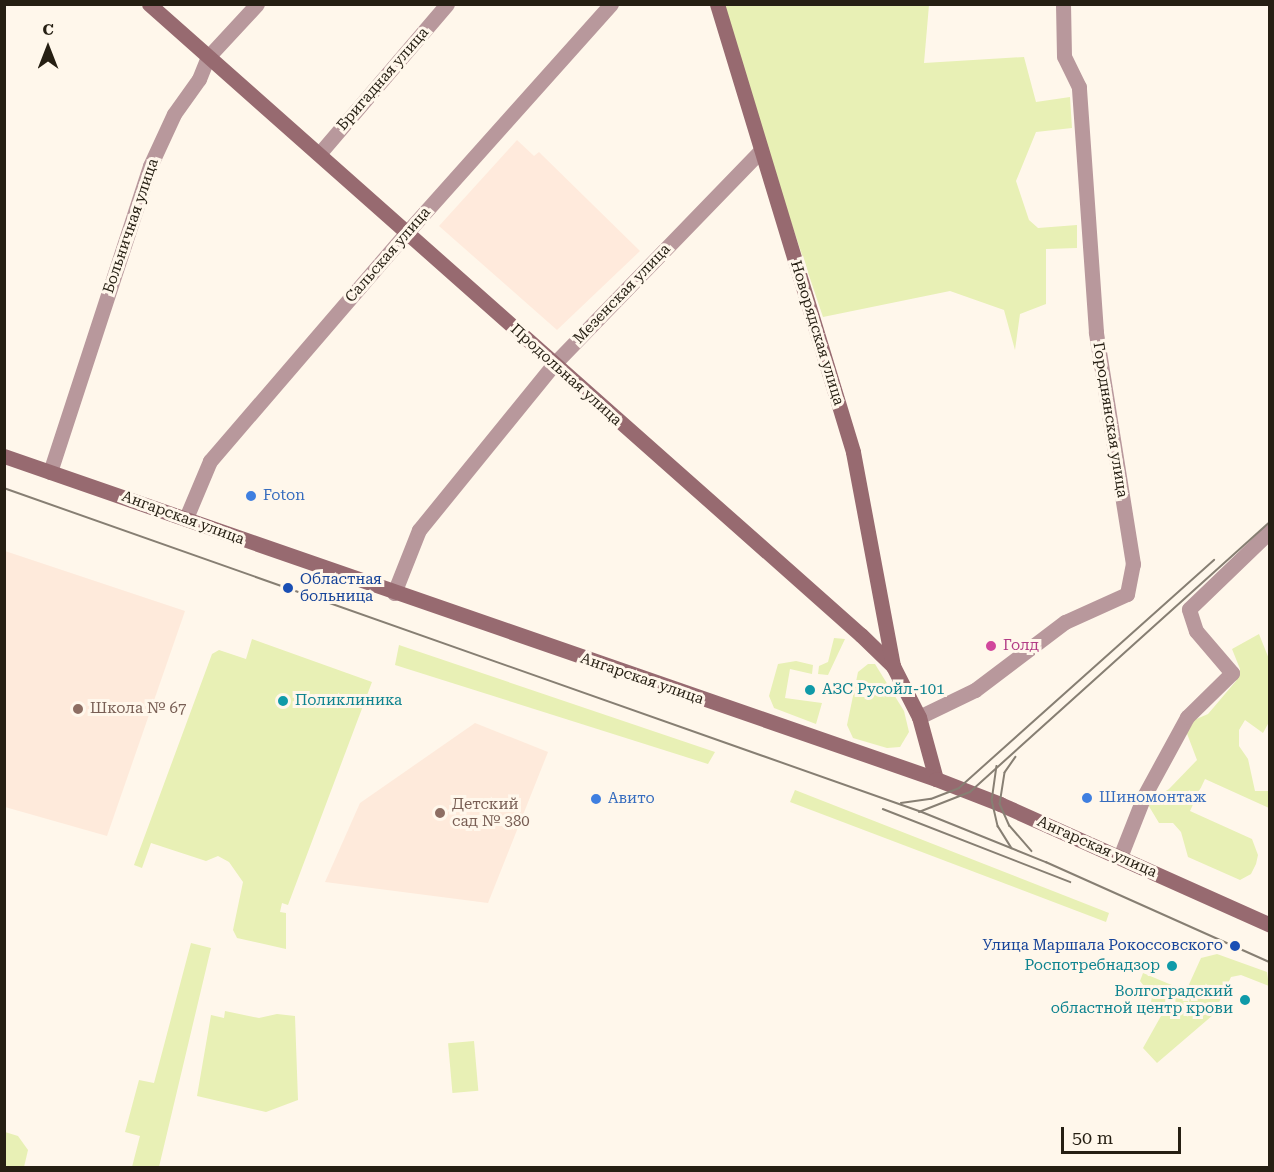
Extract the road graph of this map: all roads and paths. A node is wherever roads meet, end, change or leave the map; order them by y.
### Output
1 (149, 4) edge
2 (256, 4) edge
3 (447, 4) edge
4 (611, 4) edge
5 (717, 4) edge
6 (1063, 4) edge
7 (208, 57) junction
8 (761, 150) junction
9 (319, 154) junction
10 (409, 230) junction
11 (553, 365) junction
12 (4, 456) edge
13 (50, 472) junction
14 (186, 518) junction
15 (1268, 536) edge
16 (394, 593) junction
17 (893, 666) junction
18 (918, 717) junction
19 (936, 779) junction
20 (1120, 857) junction
21 (1269, 925) edge

1 - 7 main road, Продольная улица
2 - 7 street, Больничная улица
3 - 9 street, Бригадная улица
4 - 10 street, Сальская улица
5 - 8 main road, Новорядская улица
6 - 18 street, Городнянская улица
7 - 9 main road, Продольная улица
7 - 13 street, Больничная улица
8 - 11 street, Мезенская улица
8 - 17 main road, Новорядская улица
9 - 10 main road, Продольная улица
10 - 11 main road, Продольная улица
10 - 14 street, Сальская улица
11 - 16 street, Мезенская улица
11 - 17 main road, Продольная улица
12 - 13 main road, Ангарская улица
13 - 14 main road, Ангарская улица
14 - 16 main road, Ангарская улица
15 - 20 street
16 - 19 main road, Ангарская улица
17 - 18 main road, Продольная улица
18 - 19 main road, Продольная улица
19 - 20 main road, Ангарская улица
20 - 21 main road, Ангарская улица

